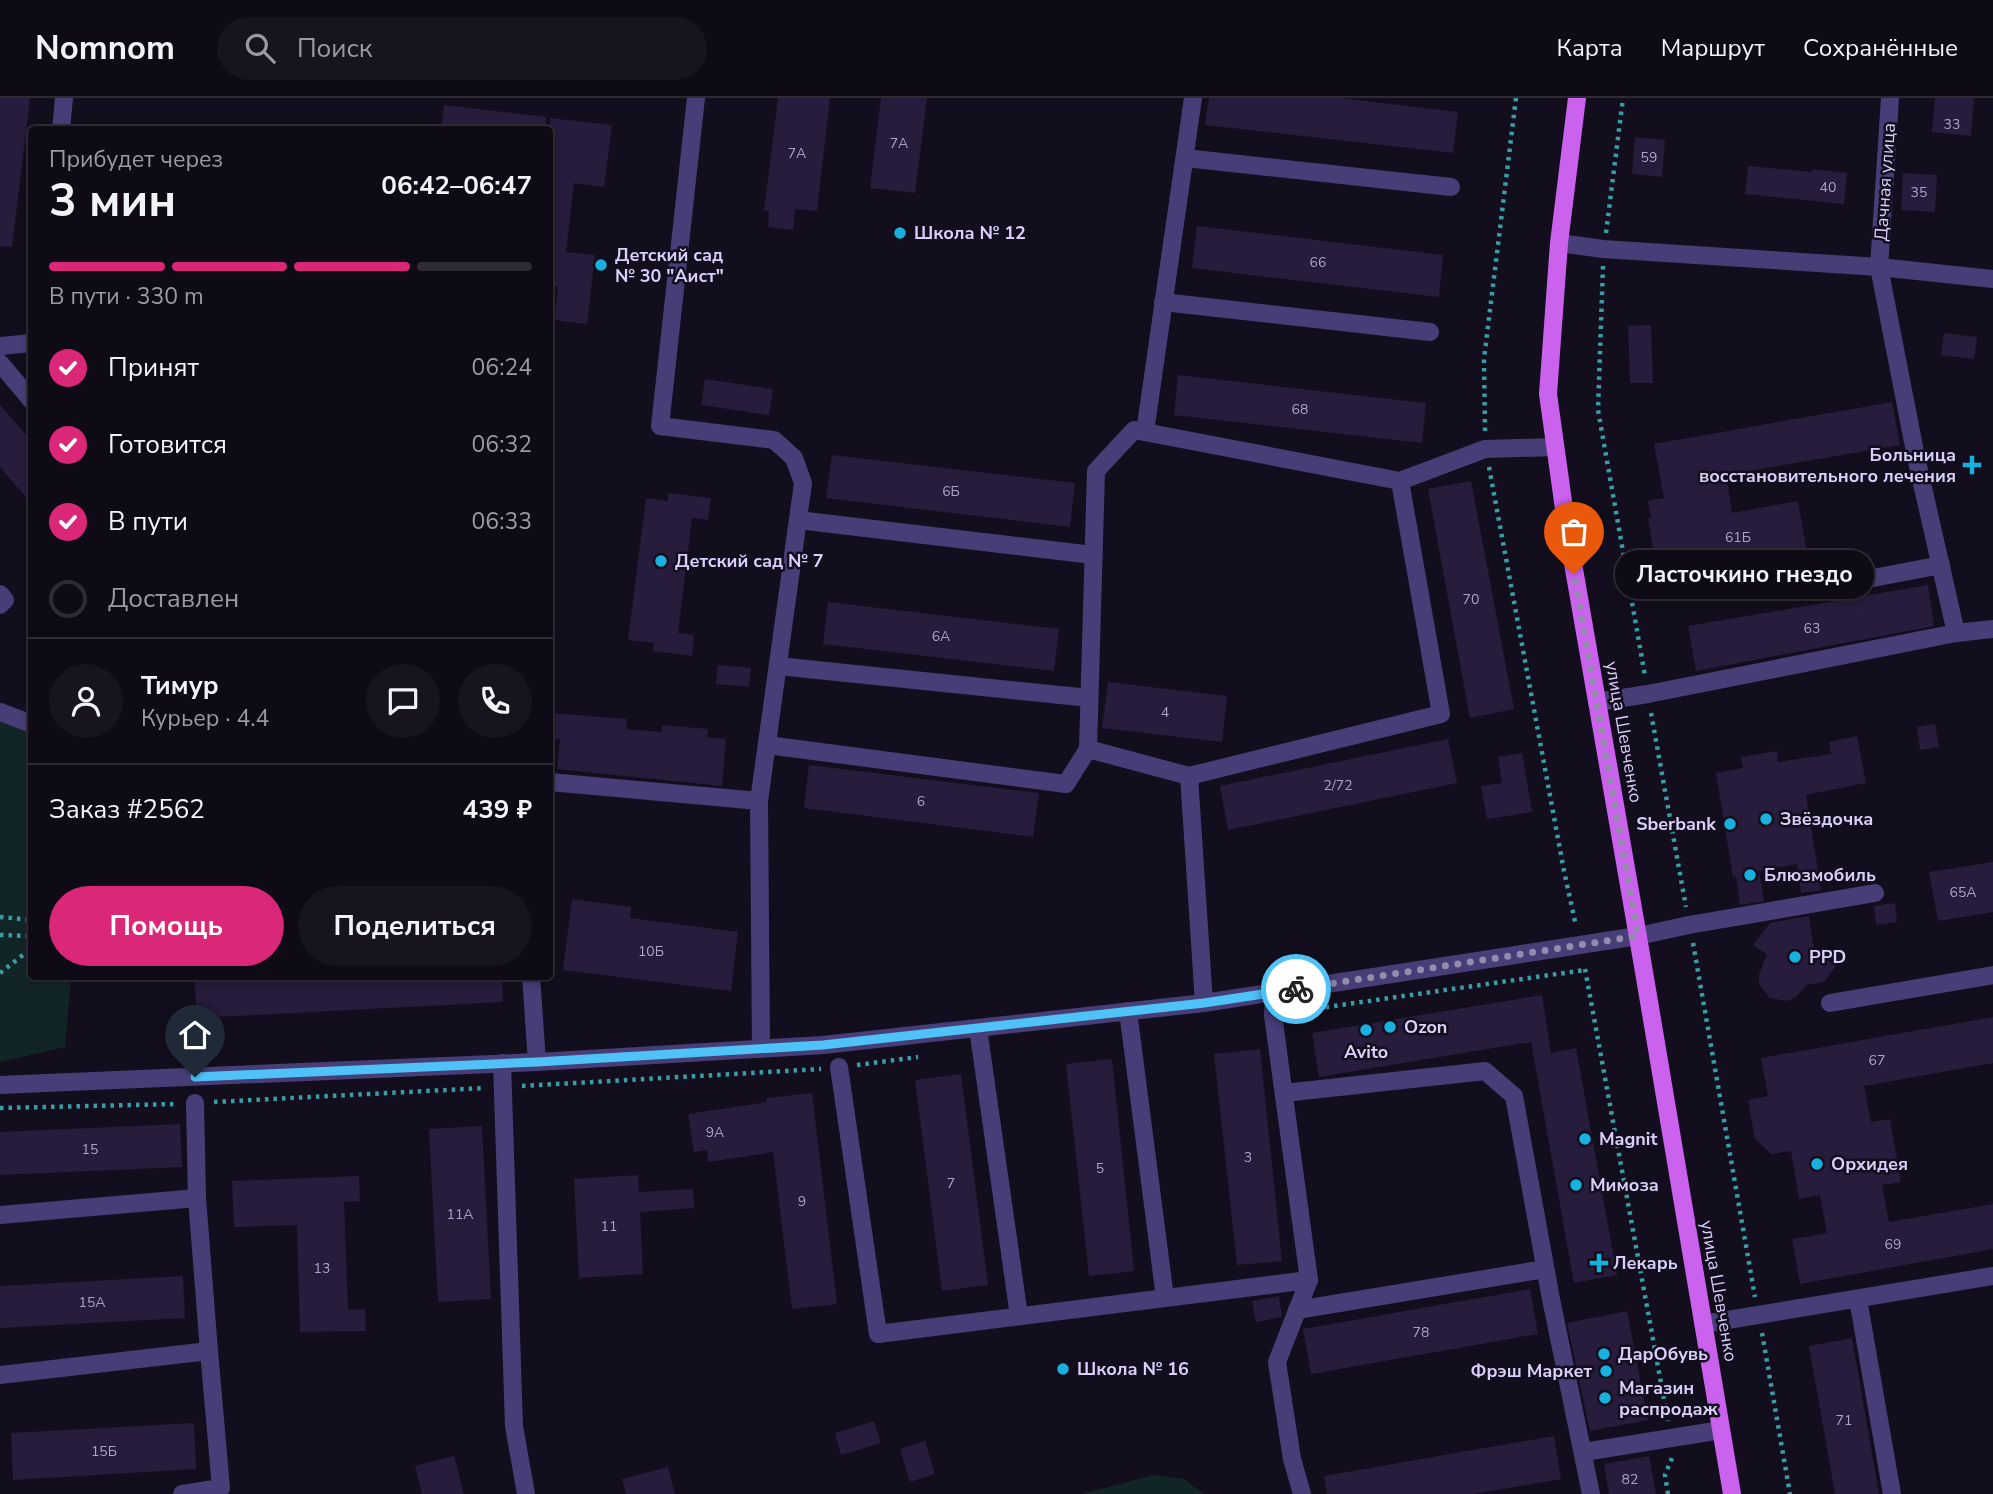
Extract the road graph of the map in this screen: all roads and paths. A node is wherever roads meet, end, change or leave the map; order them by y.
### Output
1 (64, 98) edge
2 (696, 98) edge
3 (1193, 98) edge
4 (1516, 98) edge
5 (1577, 98) edge
6 (1891, 98) edge
7 (61, 126) edge
8 (1185, 159) junction
9 (1451, 187) dead end
10 (1559, 243) junction
11 (1879, 267) junction
12 (1993, 279) edge
13 (1163, 302) junction
14 (1430, 332) dead end
15 (28, 343) edge
16 (0, 346) edge
17 (0, 363) edge
18 (28, 396) edge
19 (1598, 410) dead end
20 (1145, 432) junction
21 (1555, 447) junction
22 (1485, 449) junction
23 (1400, 481) junction
24 (798, 520) junction
25 (1093, 555) junction
26 (1941, 565) junction
27 (1868, 579) dead end
28 (0, 594) edge
29 (0, 605) edge
30 (1993, 629) edge
31 (1956, 633) junction
32 (778, 666) junction
33 (1648, 694) junction
34 (1089, 698) junction
35 (1597, 702) junction
36 (0, 712) edge
37 (28, 722) edge
38 (767, 745) junction
39 (1087, 749) junction
40 (1189, 776) junction
41 (553, 782) edge
42 (759, 801) junction
43 (1875, 893) dead end
44 (0, 917) edge
45 (28, 920) edge
46 (1689, 925) junction
47 (0, 935) edge
48 (28, 936) edge
49 (1638, 936) junction
50 (1581, 944) junction
51 (28, 951) edge
52 (0, 973) edge
53 (1993, 975) edge
54 (531, 980) edge
55 (1275, 992) junction
56 (1204, 1003) junction
57 (1830, 1003) dead end
58 (1128, 1011) junction
59 (978, 1028) junction
60 (761, 1049) junction
61 (537, 1062) junction
62 (502, 1063) junction
63 (839, 1067) dead end
64 (0, 1085) edge
65 (1284, 1093) junction
66 (195, 1103) dead end
67 (197, 1198) junction
68 (0, 1215) edge
69 (1545, 1269) junction
70 (1993, 1276) edge
71 (1310, 1280) junction
72 (1165, 1298) junction
73 (1858, 1299) junction
74 (1297, 1310) junction
75 (1759, 1315) junction
76 (1019, 1317) junction
77 (1703, 1324) junction
78 (209, 1351) junction
79 (0, 1375) edge
80 (1721, 1430) junction
81 (1670, 1438) junction
82 (1584, 1452) junction
83 (182, 1494) edge
84 (526, 1494) edge
85 (1303, 1494) edge
86 (1591, 1494) edge
87 (1668, 1494) edge
88 (1732, 1494) edge
89 (1790, 1494) edge
90 (1892, 1494) edge

1 - 7 street
2 - 24 street
3 - 8 street
4 - 22 path
5 - 10 main road, улица Шевченко
6 - 11 street, Дачная улица
8 - 9 street
8 - 13 street
10 - 11 street
10 - 21 main road, улица Шевченко
11 - 12 street
11 - 26 street, Дачная улица
13 - 14 street
13 - 20 street
15 - 16 street
17 - 18 street
19 - 33 path
20 - 23 street
20 - 25 street
21 - 22 street
21 - 35 main road, улица Шевченко
22 - 23 street
22 - 50 path
23 - 40 street
24 - 25 street
24 - 32 street
25 - 34 street
26 - 27 street
26 - 31 street, Дачная улица
28 - 29 street
30 - 31 street
31 - 33 street
32 - 34 street
32 - 38 street
33 - 35 street
33 - 46 path
34 - 39 street
35 - 49 main road, улица Шевченко
36 - 37 street
38 - 39 street
38 - 42 street
39 - 40 street
40 - 56 street
41 - 42 street
42 - 60 street
43 - 46 street
44 - 45 path
46 - 49 street
46 - 75 path
47 - 48 path
49 - 50 street
49 - 77 main road, улица Шевченко
50 - 55 street
50 - 81 path
51 - 52 path
53 - 57 street
54 - 61 street
55 - 56 street
55 - 65 street
56 - 58 street
58 - 59 street
58 - 72 street
59 - 60 street
59 - 76 street
60 - 61 street
61 - 62 street
62 - 64 street
62 - 84 street
63 - 76 street
65 - 69 street
65 - 71 street
66 - 67 street
67 - 68 street
67 - 78 street
69 - 74 street
69 - 82 street
70 - 73 street
71 - 72 street
71 - 74 street
72 - 76 street
73 - 75 street
73 - 90 street
74 - 85 street
75 - 77 street
75 - 89 path
77 - 80 main road, улица Шевченко
78 - 79 street
78 - 83 street
80 - 81 street
80 - 88 main road, улица Шевченко
81 - 82 street
81 - 87 path
82 - 86 street

